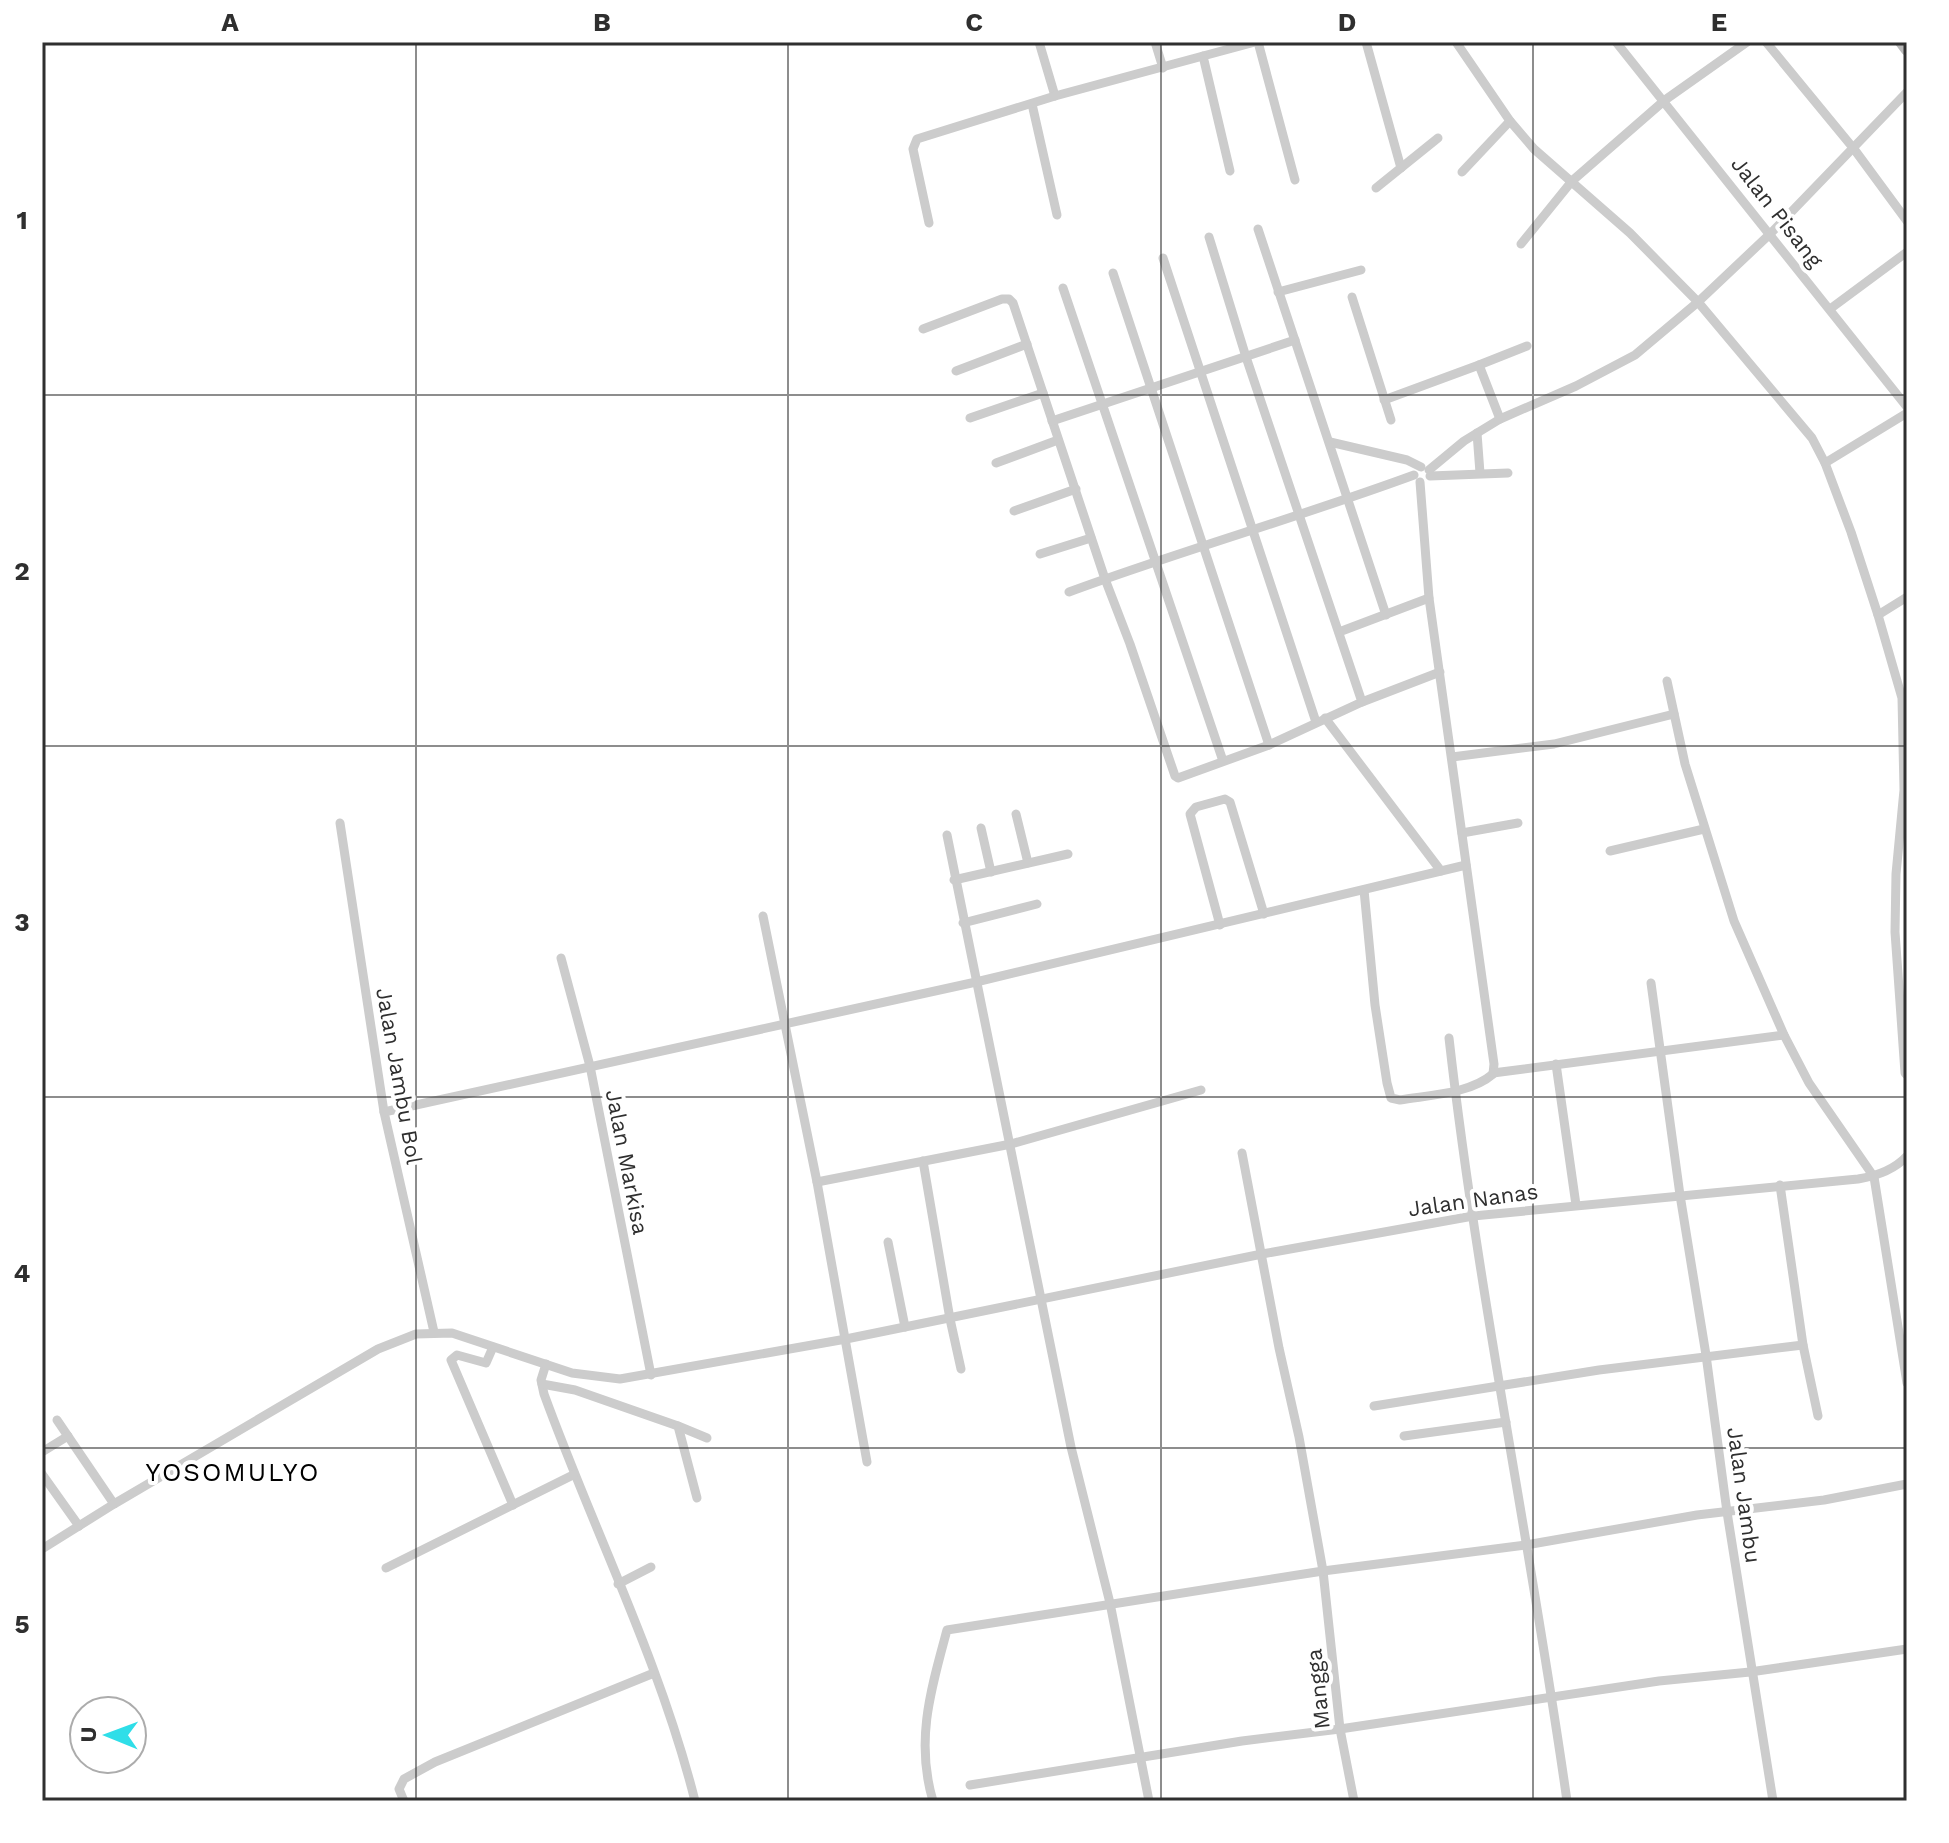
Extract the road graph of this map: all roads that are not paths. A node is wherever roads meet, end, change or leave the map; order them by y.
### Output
1 (1039, 42) edge
2 (1155, 42) edge
3 (1211, 42) edge
4 (1256, 42) edge
5 (1366, 42) edge
6 (1456, 42) edge
7 (1616, 42) edge
8 (1747, 42) edge
9 (1766, 42) edge
10 (1901, 42) edge
11 (1907, 50) edge
12 (1214, 53) junction
13 (1203, 56) junction
14 (1163, 68) junction
15 (1907, 92) edge
16 (1055, 96) junction
17 (1665, 100) junction
18 (1032, 104) junction
19 (1510, 121) junction
20 (1438, 138) dead end
21 (1854, 149) junction
22 (1401, 168) junction
23 (1230, 171) dead end
24 (1462, 172) dead end
25 (1295, 180) dead end
26 (1572, 181) junction
27 (1376, 188) dead end
28 (1057, 215) dead end
29 (1907, 221) edge
30 (929, 223) dead end
31 (1258, 229) dead end
32 (1771, 233) junction
33 (1209, 237) dead end
34 (1521, 244) dead end
35 (1907, 252) edge
36 (1163, 258) dead end
37 (1361, 270) dead end
38 (1113, 273) dead end
39 (1063, 288) dead end
40 (1278, 292) junction
41 (1352, 297) dead end
42 (1698, 302) junction
43 (1830, 309) junction
44 (923, 329) dead end
45 (1295, 340) junction
46 (1027, 344) junction
47 (1527, 346) dead end
48 (1246, 357) junction
49 (1479, 365) junction
50 (956, 371) dead end
51 (1199, 373) junction
52 (1150, 387) junction
53 (1043, 393) junction
54 (1384, 400) junction
55 (1101, 404) junction
56 (1907, 410) edge
57 (970, 418) dead end
58 (1500, 419) junction
59 (1391, 420) dead end
60 (1052, 421) junction
61 (1477, 433) junction
62 (1058, 440) junction
63 (1330, 442) junction
64 (996, 463) dead end
65 (1825, 463) junction
66 (1480, 473) junction
67 (1508, 473) dead end
68 (1423, 474) junction
69 (1076, 489) junction
70 (1349, 499) junction
71 (1014, 511) dead end
72 (1299, 516) junction
73 (1251, 530) junction
74 (1091, 538) junction
75 (1203, 547) junction
76 (1040, 554) dead end
77 (1155, 563) junction
78 (1105, 579) junction
79 (1069, 592) dead end
80 (1907, 597) edge
81 (1429, 598) junction
82 (1386, 615) junction
83 (1878, 615) junction
84 (1339, 632) junction
85 (1440, 672) junction
86 (1667, 681) dead end
87 (1904, 696) edge
88 (1362, 702) junction
89 (1674, 714) junction
90 (1320, 720) junction
91 (1269, 745) junction
92 (1452, 757) junction
93 (1223, 761) junction
94 (1016, 814) dead end
95 (340, 823) dead end
96 (1518, 823) dead end
97 (981, 828) dead end
98 (1704, 829) junction
99 (1462, 833) junction
100 (947, 835) dead end
101 (1610, 851) dead end
102 (1068, 854) dead end
103 (1028, 863) junction
104 (1466, 865) junction
105 (1441, 871) junction
106 (991, 872) junction
107 (954, 880) junction
108 (1364, 890) junction
109 (1037, 904) dead end
110 (1264, 914) junction
111 (763, 916) dead end
112 (963, 923) junction
113 (1220, 925) junction
114 (561, 958) dead end
115 (976, 982) junction
116 (1651, 983) dead end
117 (1904, 1018) edge
118 (784, 1025) junction
119 (1784, 1035) junction
120 (1449, 1038) dead end
121 (1661, 1050) junction
122 (1556, 1064) junction
123 (590, 1066) junction
124 (1493, 1073) junction
125 (1907, 1075) edge
126 (1201, 1090) dead end
127 (1455, 1090) junction
128 (384, 1112) junction
129 (1011, 1144) junction
130 (1242, 1153) dead end
131 (1907, 1156) edge
132 (923, 1161) junction
133 (1874, 1177) junction
134 (817, 1182) junction
135 (1780, 1185) junction
136 (1680, 1195) junction
137 (1576, 1205) junction
138 (1473, 1216) junction
139 (888, 1242) dead end
140 (1262, 1254) junction
141 (1042, 1300) junction
142 (950, 1319) junction
143 (905, 1327) junction
144 (434, 1332) junction
145 (846, 1339) junction
146 (1803, 1345) junction
147 (493, 1347) junction
148 (1706, 1355) junction
149 (961, 1369) dead end
150 (543, 1375) junction
151 (651, 1375) junction
152 (1907, 1383) edge
153 (1499, 1387) junction
154 (1374, 1406) dead end
155 (1818, 1416) dead end
156 (57, 1420) dead end
157 (1506, 1422) junction
158 (678, 1426) junction
159 (68, 1436) junction
160 (1404, 1436) dead end
161 (707, 1438) dead end
162 (42, 1452) edge
163 (867, 1462) dead end
164 (42, 1474) edge
165 (573, 1475) junction
166 (1907, 1484) edge
167 (697, 1498) dead end
168 (114, 1504) junction
169 (513, 1505) junction
170 (1727, 1512) junction
171 (79, 1526) junction
172 (1526, 1545) junction
173 (42, 1549) edge
174 (651, 1567) dead end
175 (386, 1568) dead end
176 (1323, 1571) junction
177 (618, 1584) junction
178 (1110, 1603) junction
179 (1907, 1649) edge
180 (1750, 1672) junction
181 (654, 1673) junction
182 (1552, 1698) junction
183 (1340, 1729) junction
184 (1140, 1759) junction
185 (970, 1785) dead end
186 (404, 1801) edge
187 (695, 1801) edge
188 (933, 1801) edge
189 (1149, 1801) edge
190 (1354, 1801) edge
191 (1567, 1801) edge
192 (1773, 1801) edge

1 - 16 street
2 - 14 street
3 - 12 street
4 - 12 street
4 - 25 street
5 - 22 street
6 - 19 street
7 - 17 street, Jalan Pisang
8 - 17 street
9 - 21 street
10 - 11 main road
12 - 13 street
13 - 14 street
13 - 23 street
14 - 16 street
15 - 21 street
16 - 18 street
17 - 26 street
17 - 32 street, Jalan Pisang
18 - 28 street
18 - 30 street
19 - 24 street
19 - 26 street
20 - 22 street
21 - 29 street
21 - 32 street
22 - 27 street
26 - 34 street
26 - 42 street
31 - 40 street
32 - 42 street
32 - 43 street, Jalan Pisang
33 - 48 street
35 - 43 street
36 - 51 street
37 - 40 street
38 - 52 street
39 - 55 street
40 - 45 street
41 - 54 street
42 - 58 street
42 - 65 street
43 - 56 street, Jalan Pisang
44 - 46 street
45 - 48 street
45 - 63 street
46 - 50 street
46 - 53 street
47 - 49 street
48 - 51 street
48 - 72 street
49 - 54 street
49 - 58 street
51 - 52 street
51 - 73 street
52 - 55 street
52 - 75 street
53 - 57 street
53 - 60 street
54 - 59 street
55 - 60 street
55 - 77 street
56 - 65 street
58 - 61 street
60 - 62 street
61 - 66 street
61 - 68 street
62 - 64 street
62 - 69 street
63 - 68 street
63 - 70 street
65 - 83 street
66 - 67 street
66 - 68 street
68 - 70 street
68 - 81 street
69 - 71 street
69 - 74 street
70 - 72 street
70 - 82 street
72 - 73 street
72 - 84 street
73 - 75 street
73 - 90 street
74 - 76 street
74 - 78 street
75 - 77 street
75 - 91 street
77 - 78 street
77 - 93 street
78 - 79 street
78 - 93 street
80 - 83 street
81 - 82 street
81 - 85 street
82 - 84 street
83 - 87 street
84 - 88 street
85 - 88 street
85 - 92 street
86 - 89 street
87 - 117 street
88 - 90 street
89 - 92 street
89 - 98 street
90 - 91 street
90 - 105 street
91 - 93 street
92 - 99 street
94 - 103 street
95 - 128 street, Jalan Jambu Bol
96 - 99 street
97 - 106 street
98 - 101 street
98 - 119 street
99 - 104 street
100 - 107 street
102 - 103 street
103 - 106 street
104 - 105 street
104 - 124 street
105 - 108 street
106 - 107 street
107 - 112 street
108 - 110 street
108 - 127 street
109 - 112 street
110 - 113 street
110 - 113 street
111 - 118 street
112 - 115 street
113 - 115 street
114 - 123 street, Jalan Markisa
115 - 118 street
115 - 129 street
116 - 121 street, Jalan Jambu
117 - 125 street
118 - 123 street
118 - 134 street
119 - 121 street
119 - 133 street
120 - 127 street
121 - 122 street
121 - 136 street, Jalan Jambu
122 - 124 street
122 - 137 street
123 - 128 street
123 - 151 street, Jalan Markisa
124 - 127 street
126 - 129 street
127 - 138 street
128 - 144 street, Jalan Jambu Bol
129 - 132 street
129 - 141 street
130 - 140 street, Mangga
131 - 133 street, Jalan Nanas
132 - 134 street
132 - 142 street
133 - 135 street, Jalan Nanas
133 - 152 street
134 - 145 street
135 - 136 street, Jalan Nanas
135 - 146 street
136 - 137 street, Jalan Nanas
136 - 148 street, Jalan Jambu
137 - 138 street, Jalan Nanas
138 - 140 street, Jalan Nanas
138 - 153 street
139 - 143 street
140 - 141 street, Jalan Nanas
140 - 176 street, Mangga
141 - 142 street, Jalan Nanas
141 - 178 street
142 - 143 street, Jalan Nanas
142 - 149 street
143 - 145 street, Jalan Nanas
144 - 147 street
144 - 168 street
145 - 151 street, Jalan Nanas
145 - 163 street
146 - 148 street
146 - 155 street
147 - 150 street
147 - 169 street
148 - 153 street
148 - 170 street, Jalan Jambu
150 - 151 street, Jalan Nanas
150 - 158 street
150 - 165 street
153 - 154 street
153 - 157 street
156 - 159 street
157 - 160 street
157 - 172 street
158 - 161 street
158 - 167 street
159 - 162 street
159 - 168 street
164 - 171 street
165 - 169 street
165 - 177 street
166 - 170 street
168 - 171 street
169 - 175 street
170 - 172 street
170 - 180 street, Jalan Jambu
171 - 173 street
172 - 176 street
172 - 182 street
174 - 177 street
176 - 178 street
176 - 183 street, Mangga
177 - 181 street
178 - 184 street
178 - 188 street
179 - 180 street
180 - 182 street
180 - 192 street, Jalan Jambu
181 - 186 street
181 - 187 street
182 - 183 street
182 - 191 street
183 - 184 street
183 - 190 street, Mangga
184 - 185 street
184 - 189 street

